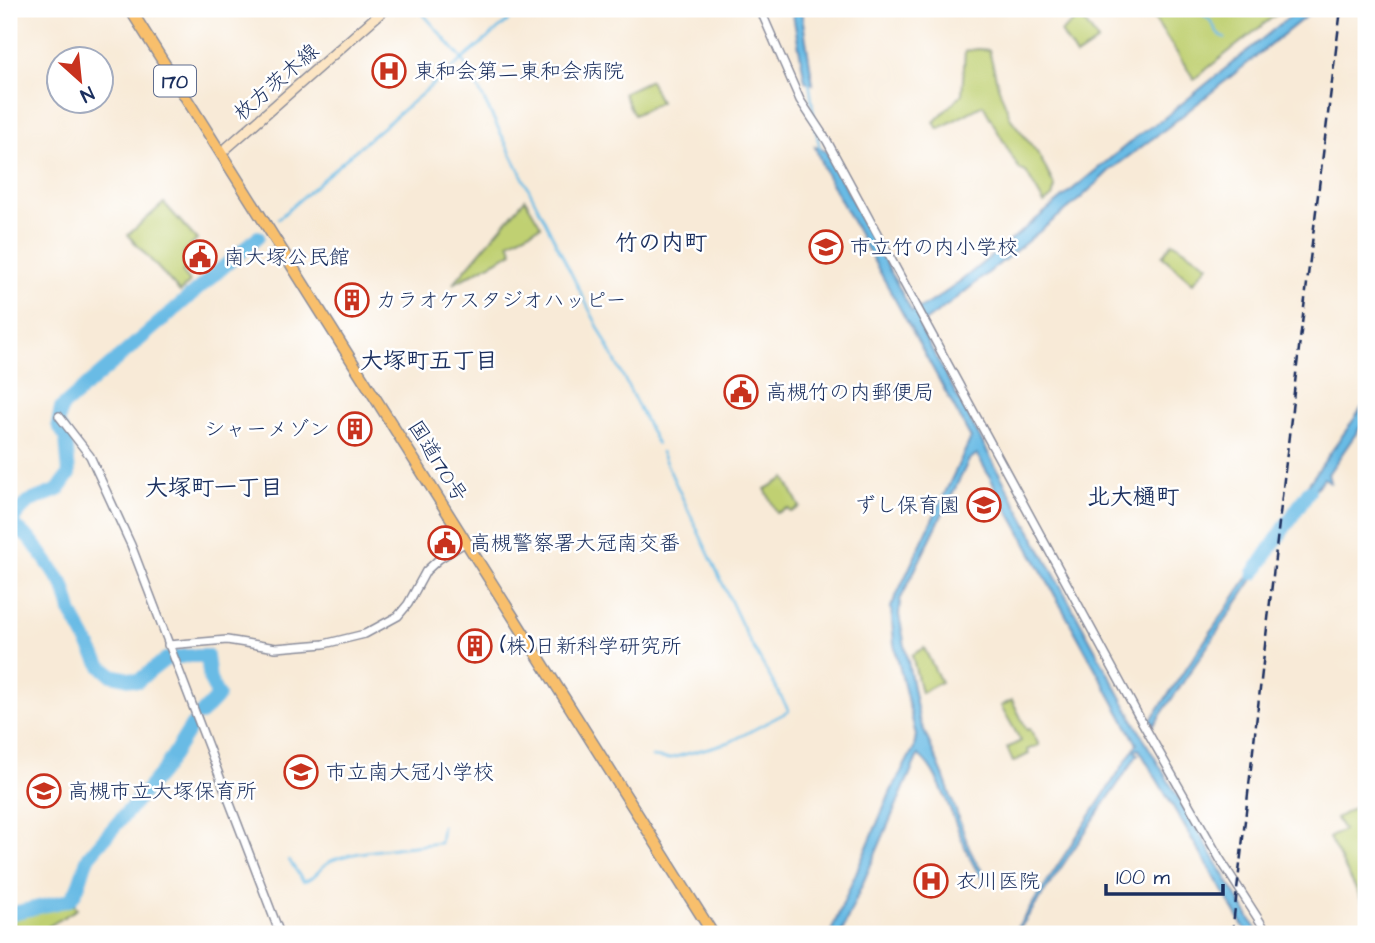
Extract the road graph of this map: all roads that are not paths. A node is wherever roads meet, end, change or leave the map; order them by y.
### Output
1 (130, 9) edge
2 (385, 9) edge
3 (760, 9) edge
4 (221, 153) junction
5 (59, 416) dead end
6 (466, 542) junction
7 (168, 645) junction
8 (280, 934) edge
9 (713, 934) edge
10 (1268, 934) edge

1 - 4 highway, 国道170号 / 170
2 - 4 main road, 枚方茨木線
3 - 10 street
4 - 6 highway, 国道170号 / 170
5 - 7 street
6 - 7 street
6 - 9 highway, 国道170号 / 170
7 - 8 street

